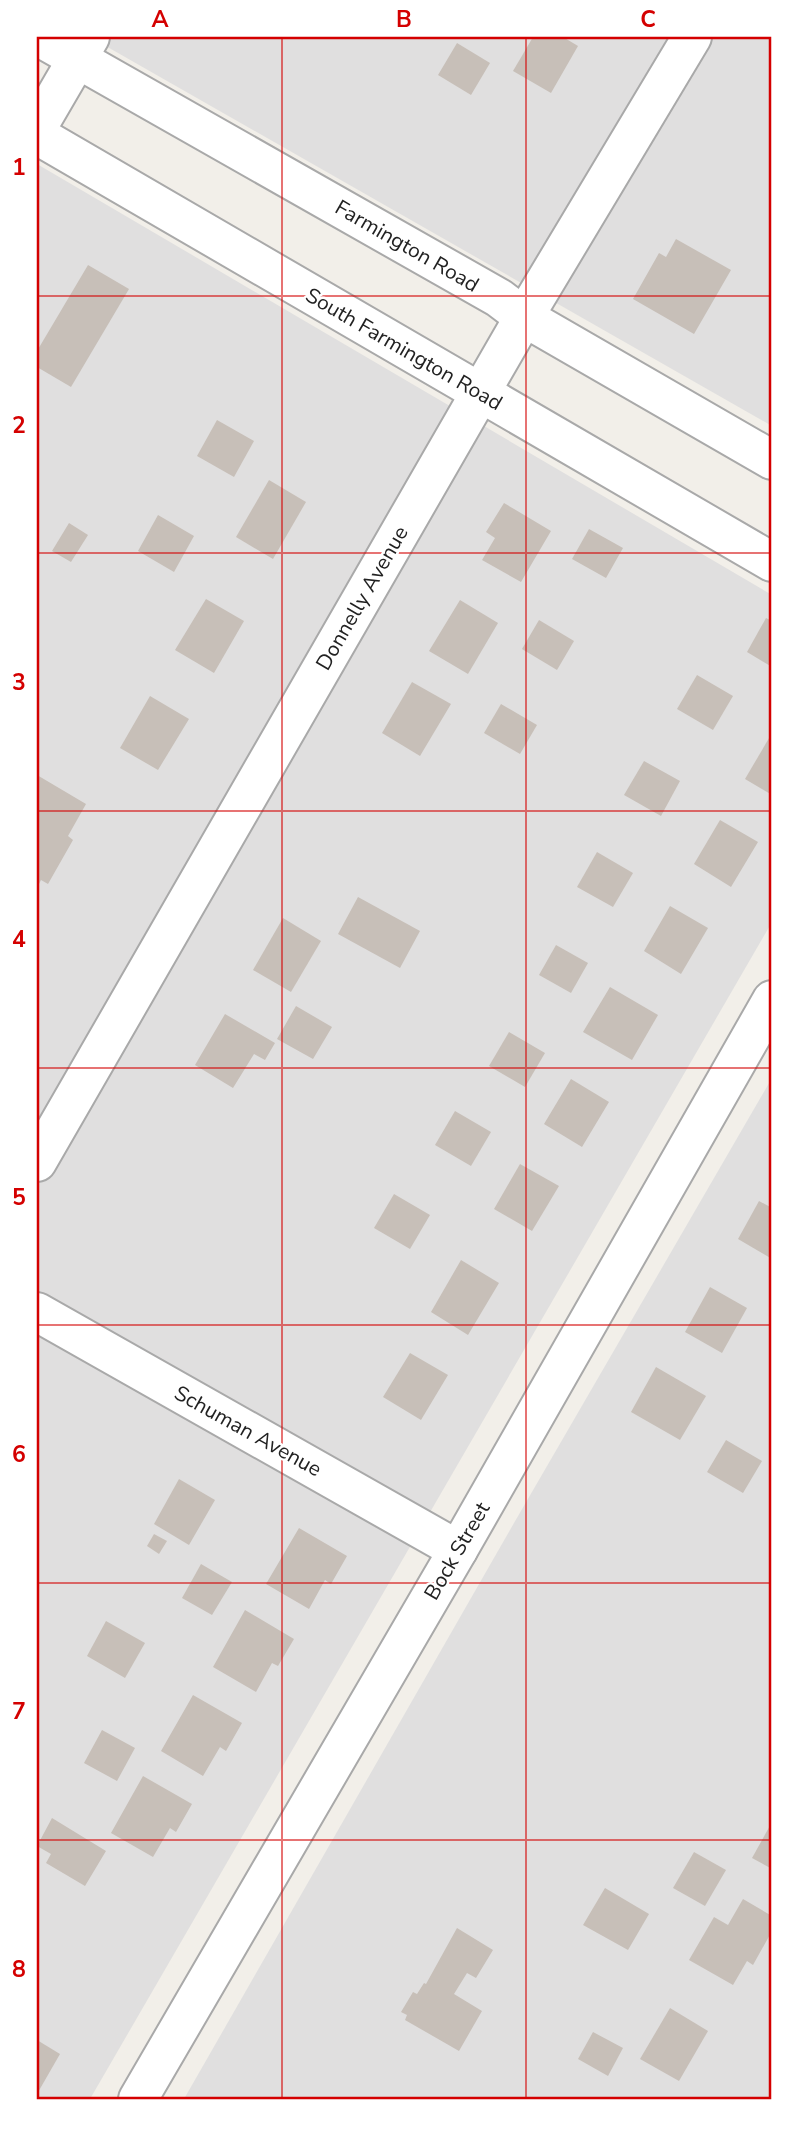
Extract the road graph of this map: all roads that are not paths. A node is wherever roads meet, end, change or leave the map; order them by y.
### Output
1 (40, 37) edge
2 (692, 37) edge
3 (83, 48) edge
4 (37, 128) edge
5 (37, 135) edge
6 (524, 317) junction
7 (481, 393) junction
8 (772, 460) edge
9 (772, 562) edge
10 (772, 1000) edge
11 (37, 1162) edge
12 (37, 1312) edge
13 (458, 1550) junction
14 (138, 2099) edge

1 - 3 street, Farmington Road
2 - 6 street, Donnelly Avenue
3 - 4 street
3 - 6 street, Farmington Road
5 - 7 street, South Farmington Road
6 - 7 street, Donnelly Avenue
6 - 8 street, Farmington Road
7 - 9 street, South Farmington Road
7 - 11 street, Donnelly Avenue
10 - 13 street, Bock Street
12 - 13 street, Schuman Avenue
13 - 14 street, Bock Street

